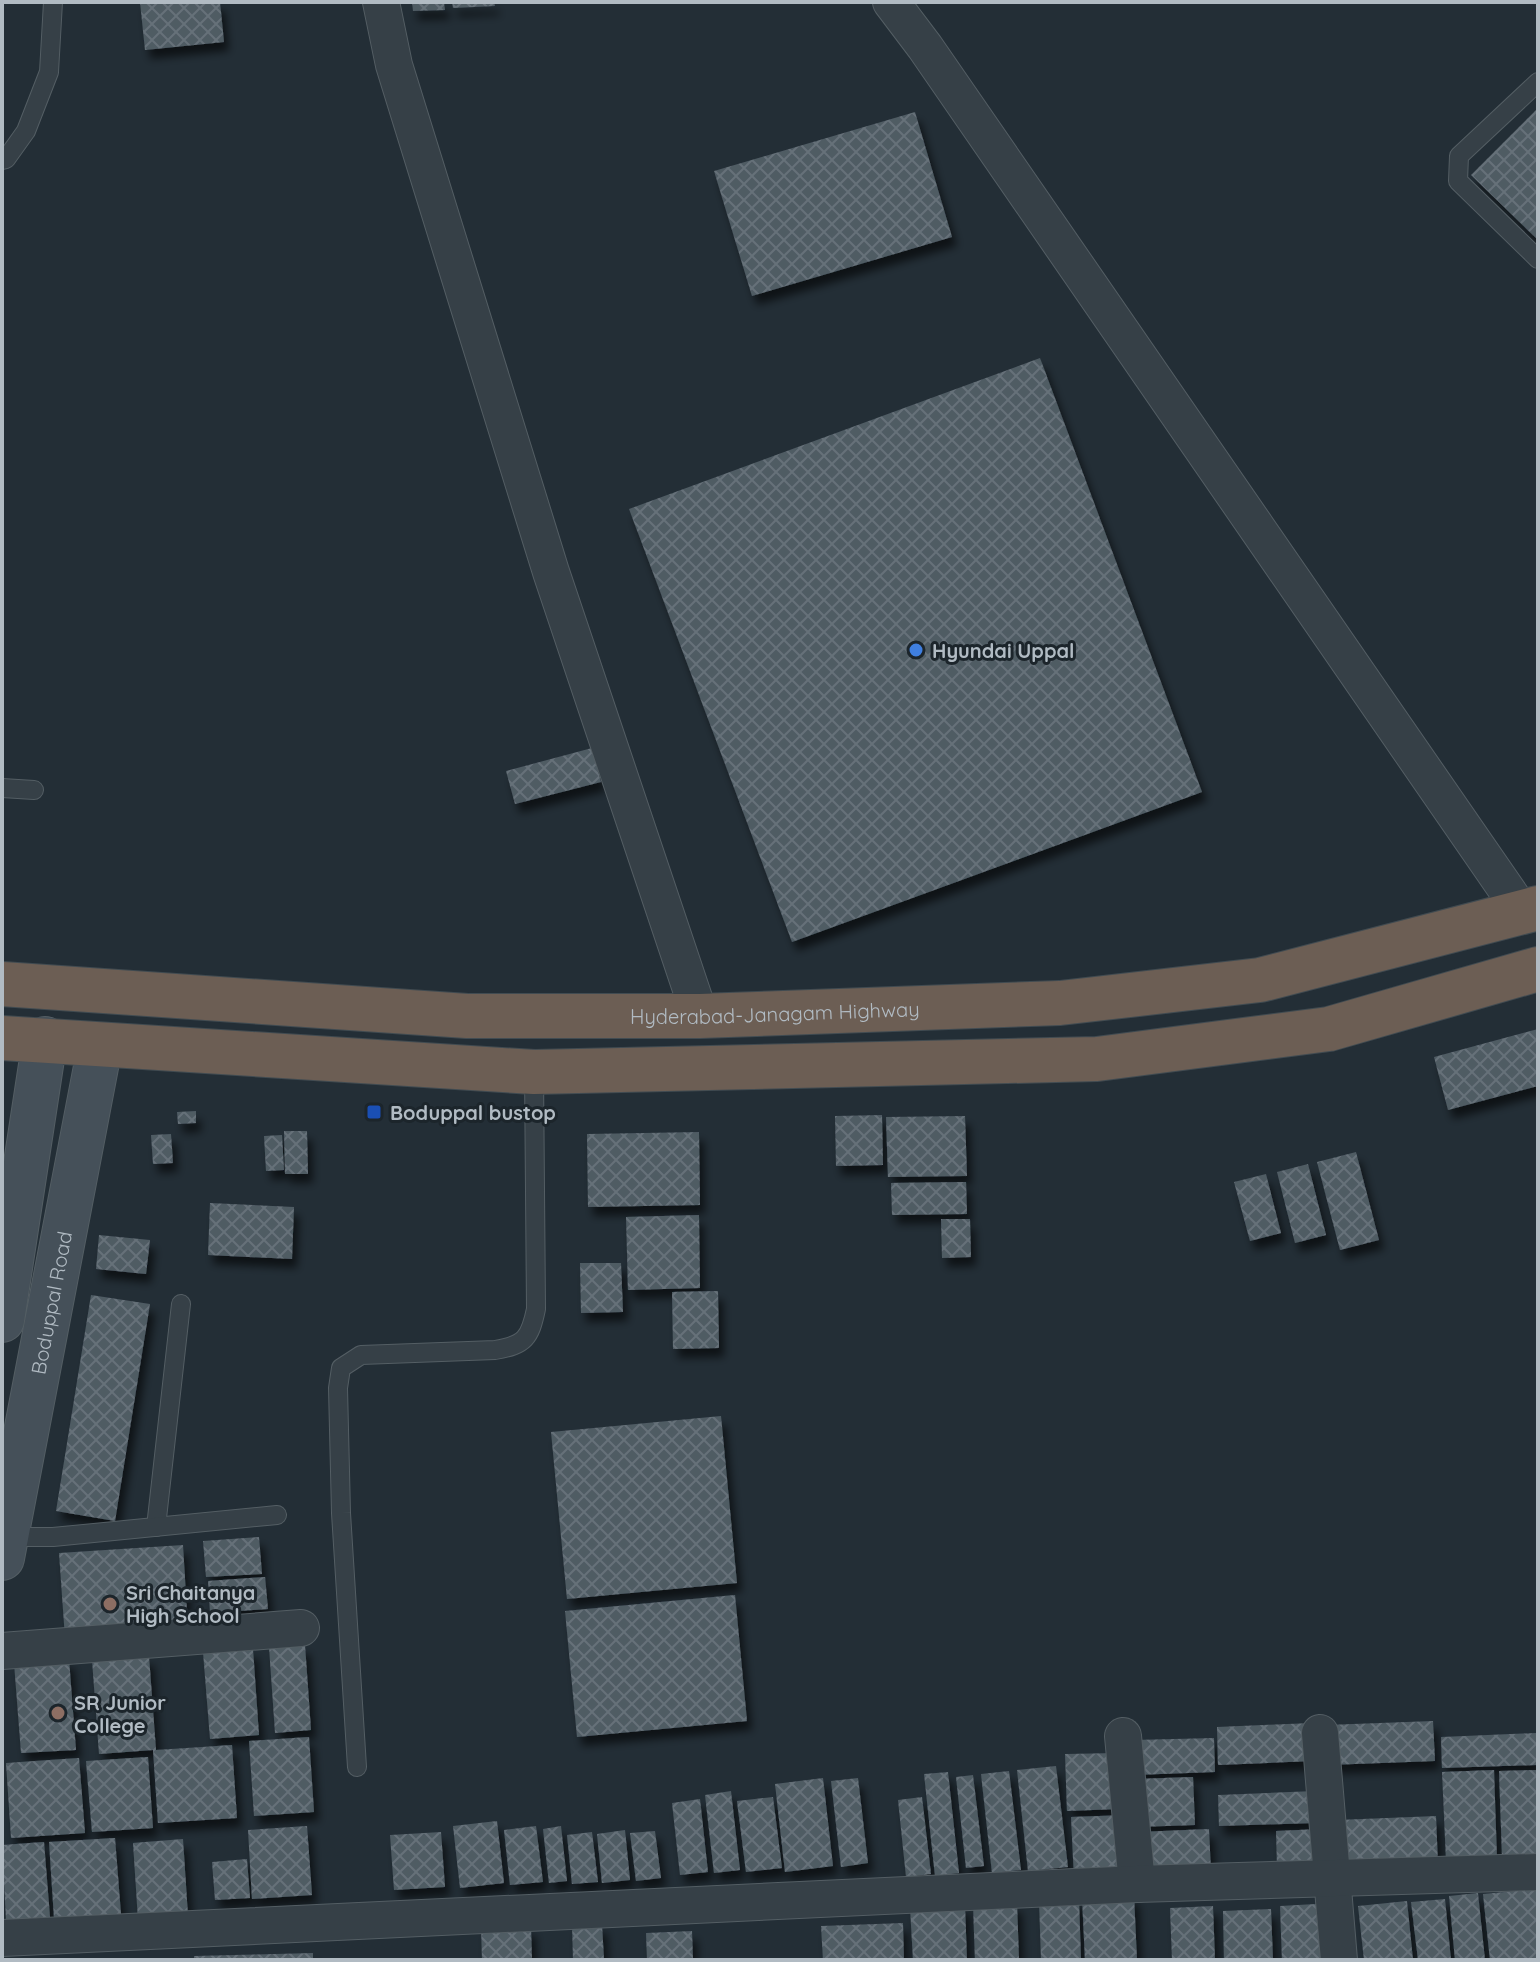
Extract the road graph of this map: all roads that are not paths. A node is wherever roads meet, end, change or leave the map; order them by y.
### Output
1 (53, 2) edge
2 (381, 2) edge
3 (891, 2) edge
4 (1538, 82) edge
5 (2, 160) edge
6 (1538, 259) edge
7 (2, 788) edge
8 (34, 790) dead end
9 (1530, 910) edge
10 (1538, 969) edge
11 (2, 984) edge
12 (789, 1013) junction
13 (700, 1016) junction
14 (2, 1038) edge
15 (45, 1039) junction
16 (100, 1046) junction
17 (795, 1066) junction
18 (534, 1072) junction
19 (181, 1304) dead end
20 (2, 1320) edge
21 (277, 1515) dead end
22 (156, 1527) junction
23 (3, 1547) edge
24 (301, 1628) dead end
25 (2, 1651) edge
26 (1320, 1733) dead end
27 (1123, 1736) dead end
28 (357, 1767) dead end
29 (1538, 1872) edge
30 (1333, 1880) junction
31 (1137, 1884) junction
32 (2, 1938) edge
33 (1339, 1960) edge

1 - 5 lane
2 - 13 street
3 - 9 street
4 - 6 lane
7 - 8 lane
9 - 12 highway, Hyderabad-Janagam Highway
10 - 17 highway
11 - 13 highway, Hyderabad-Janagam Highway
12 - 13 highway, Hyderabad-Janagam Highway
12 - 17 highway
14 - 15 highway
15 - 16 highway
15 - 20 street
16 - 18 highway
16 - 23 street, Boduppal Road
17 - 18 highway
18 - 28 lane
19 - 22 lane
21 - 22 lane
22 - 23 lane
24 - 25 street
26 - 30 street
27 - 31 street
29 - 30 street
30 - 31 street
30 - 33 street
31 - 32 street

